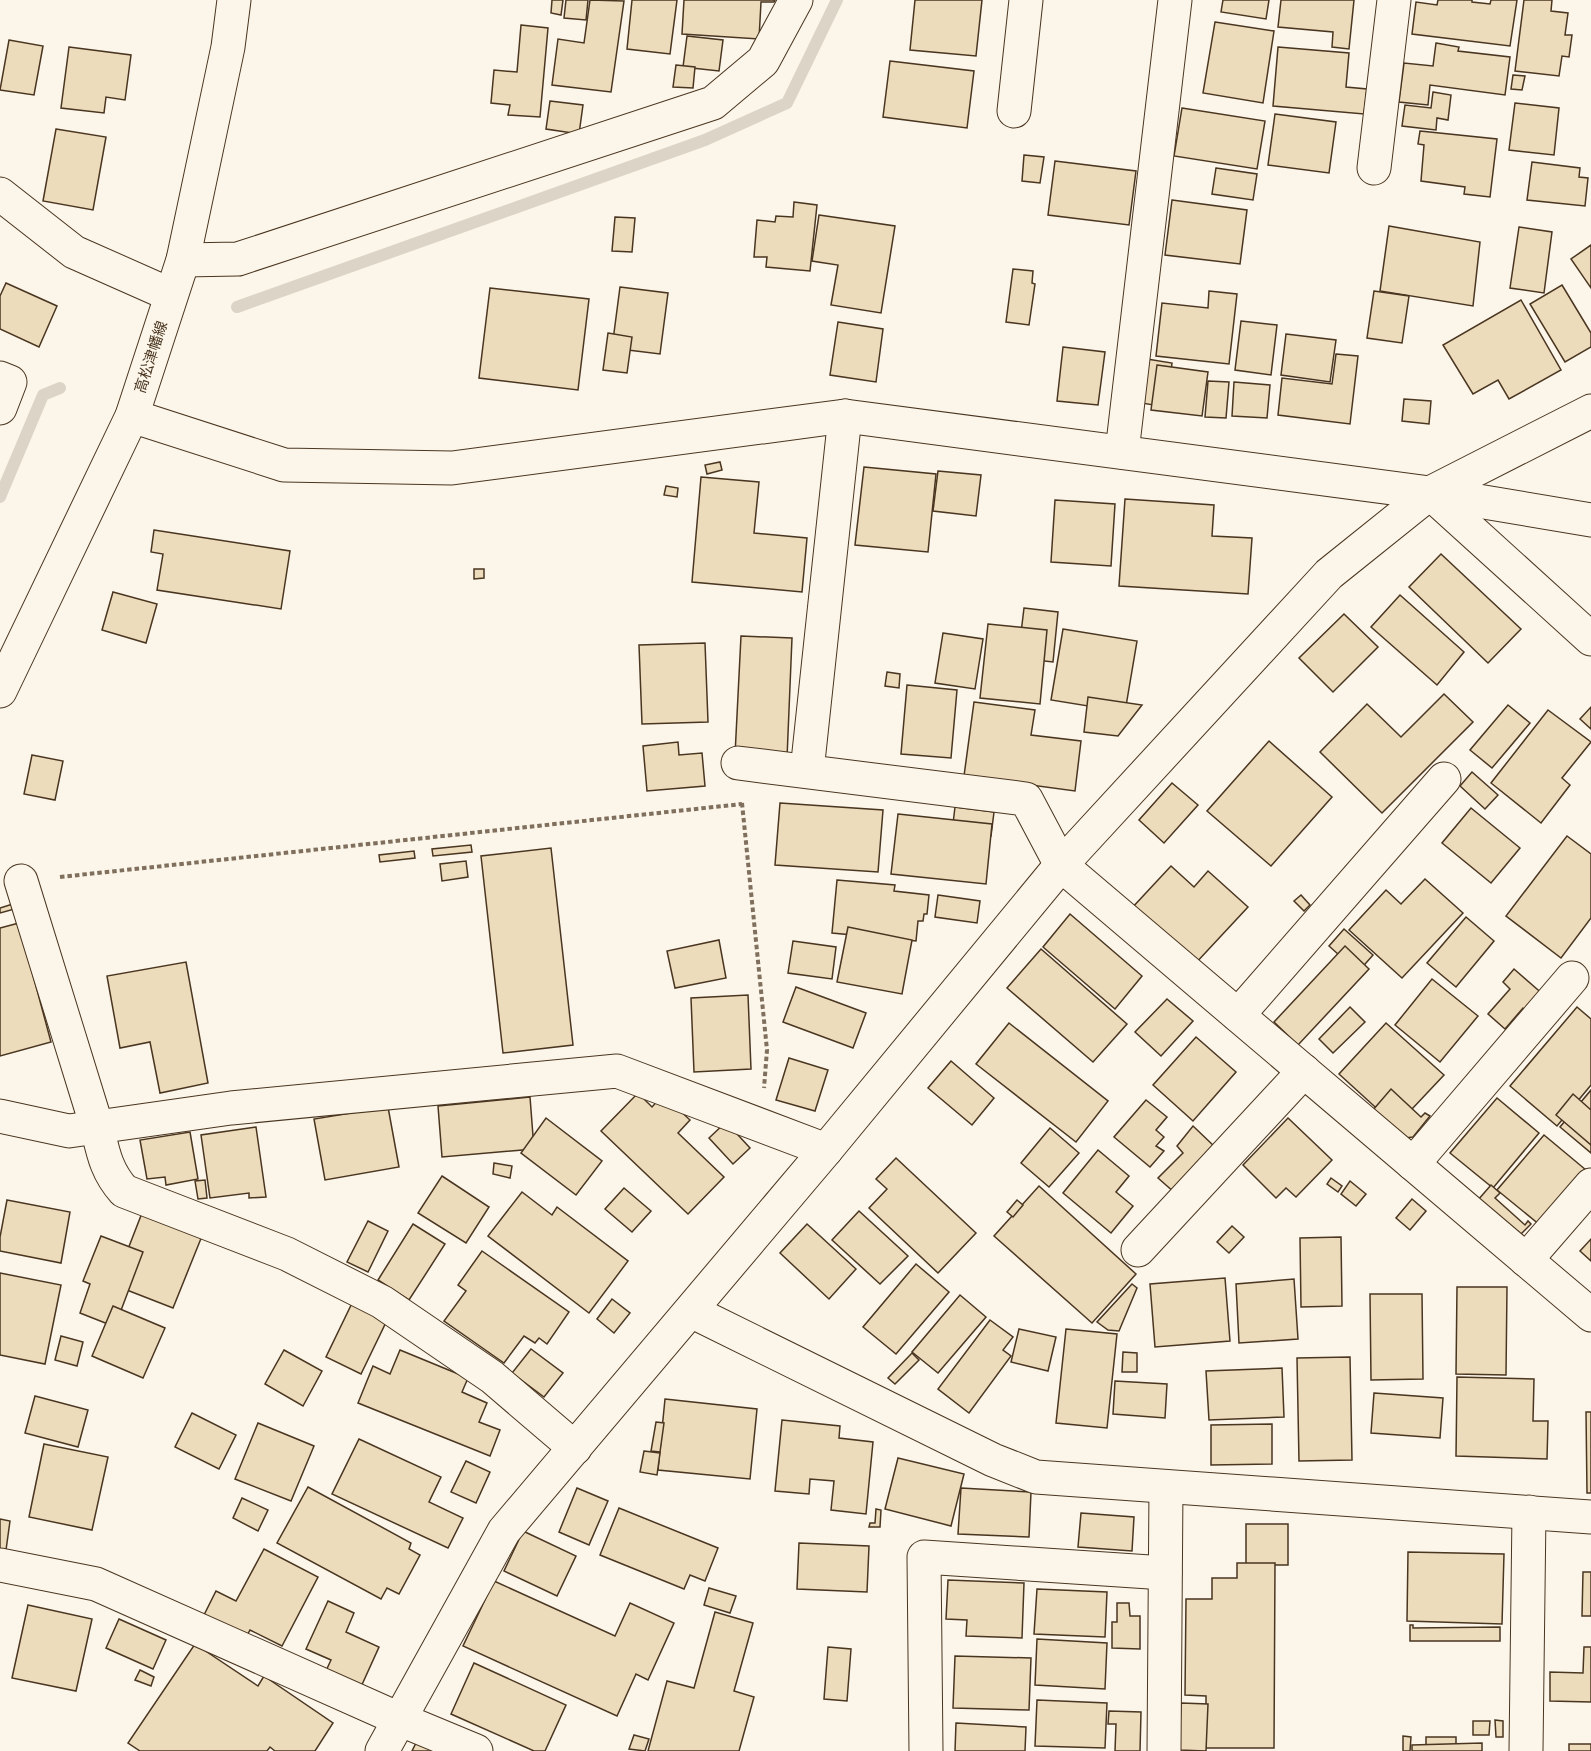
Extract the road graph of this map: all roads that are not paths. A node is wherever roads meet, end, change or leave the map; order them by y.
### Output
1 (234, 0) edge
2 (796, 0) edge
3 (1026, 0) edge
4 (1175, 0) edge
5 (1394, 0) edge
6 (1014, 111) dead end
7 (1374, 168) dead end
8 (0, 194) edge
9 (183, 260) junction
10 (171, 296) junction
11 (0, 378) edge
12 (0, 408) edge
13 (1591, 411) edge
14 (845, 416) junction
15 (132, 417) junction
16 (1122, 452) junction
17 (1430, 493) junction
18 (1591, 520) edge
19 (1591, 639) edge
20 (0, 692) edge
21 (738, 763) road end
22 (807, 771) junction
23 (1444, 779) dead end
24 (1061, 865) junction
25 (21, 881) road end
26 (1572, 978) dead end
27 (1238, 1015) junction
28 (1304, 1071) junction
29 (0, 1116) edge
30 (97, 1127) junction
31 (826, 1150) junction
32 (1413, 1164) junction
33 (1591, 1185) edge
34 (1138, 1250) dead end
35 (1526, 1260) junction
36 (691, 1311) junction
37 (1591, 1315) edge
38 (575, 1448) junction
39 (1166, 1487) junction
40 (1529, 1512) junction
41 (1591, 1517) edge
42 (0, 1565) edge
43 (1165, 1574) junction
44 (399, 1719) junction
45 (382, 1751) edge
46 (476, 1751) edge
47 (926, 1751) edge
48 (1164, 1751) edge
49 (1526, 1751) edge

1 - 9 street, 高松津幡線
2 - 9 street
3 - 6 street
4 - 16 street
5 - 7 street
8 - 10 street
9 - 10 street, 高松津幡線
10 - 15 street, 高松津幡線
11 - 12 street
13 - 17 street
14 - 15 street
14 - 16 street
14 - 22 street
15 - 20 street, 高松津幡線
16 - 17 street
17 - 18 street
17 - 19 street
17 - 24 street
21 - 22 street
22 - 24 street
23 - 27 street
24 - 27 street
24 - 31 street
25 - 30 street
26 - 32 street
27 - 28 street
28 - 32 street
28 - 34 street
29 - 30 street
30 - 31 street
30 - 38 street
31 - 36 street
32 - 35 street
33 - 35 street
35 - 37 street
36 - 38 street
36 - 39 street
38 - 44 street
39 - 40 street
39 - 43 street
40 - 41 street
40 - 49 street
42 - 44 street
43 - 47 street
43 - 48 street
44 - 45 street
44 - 46 street

